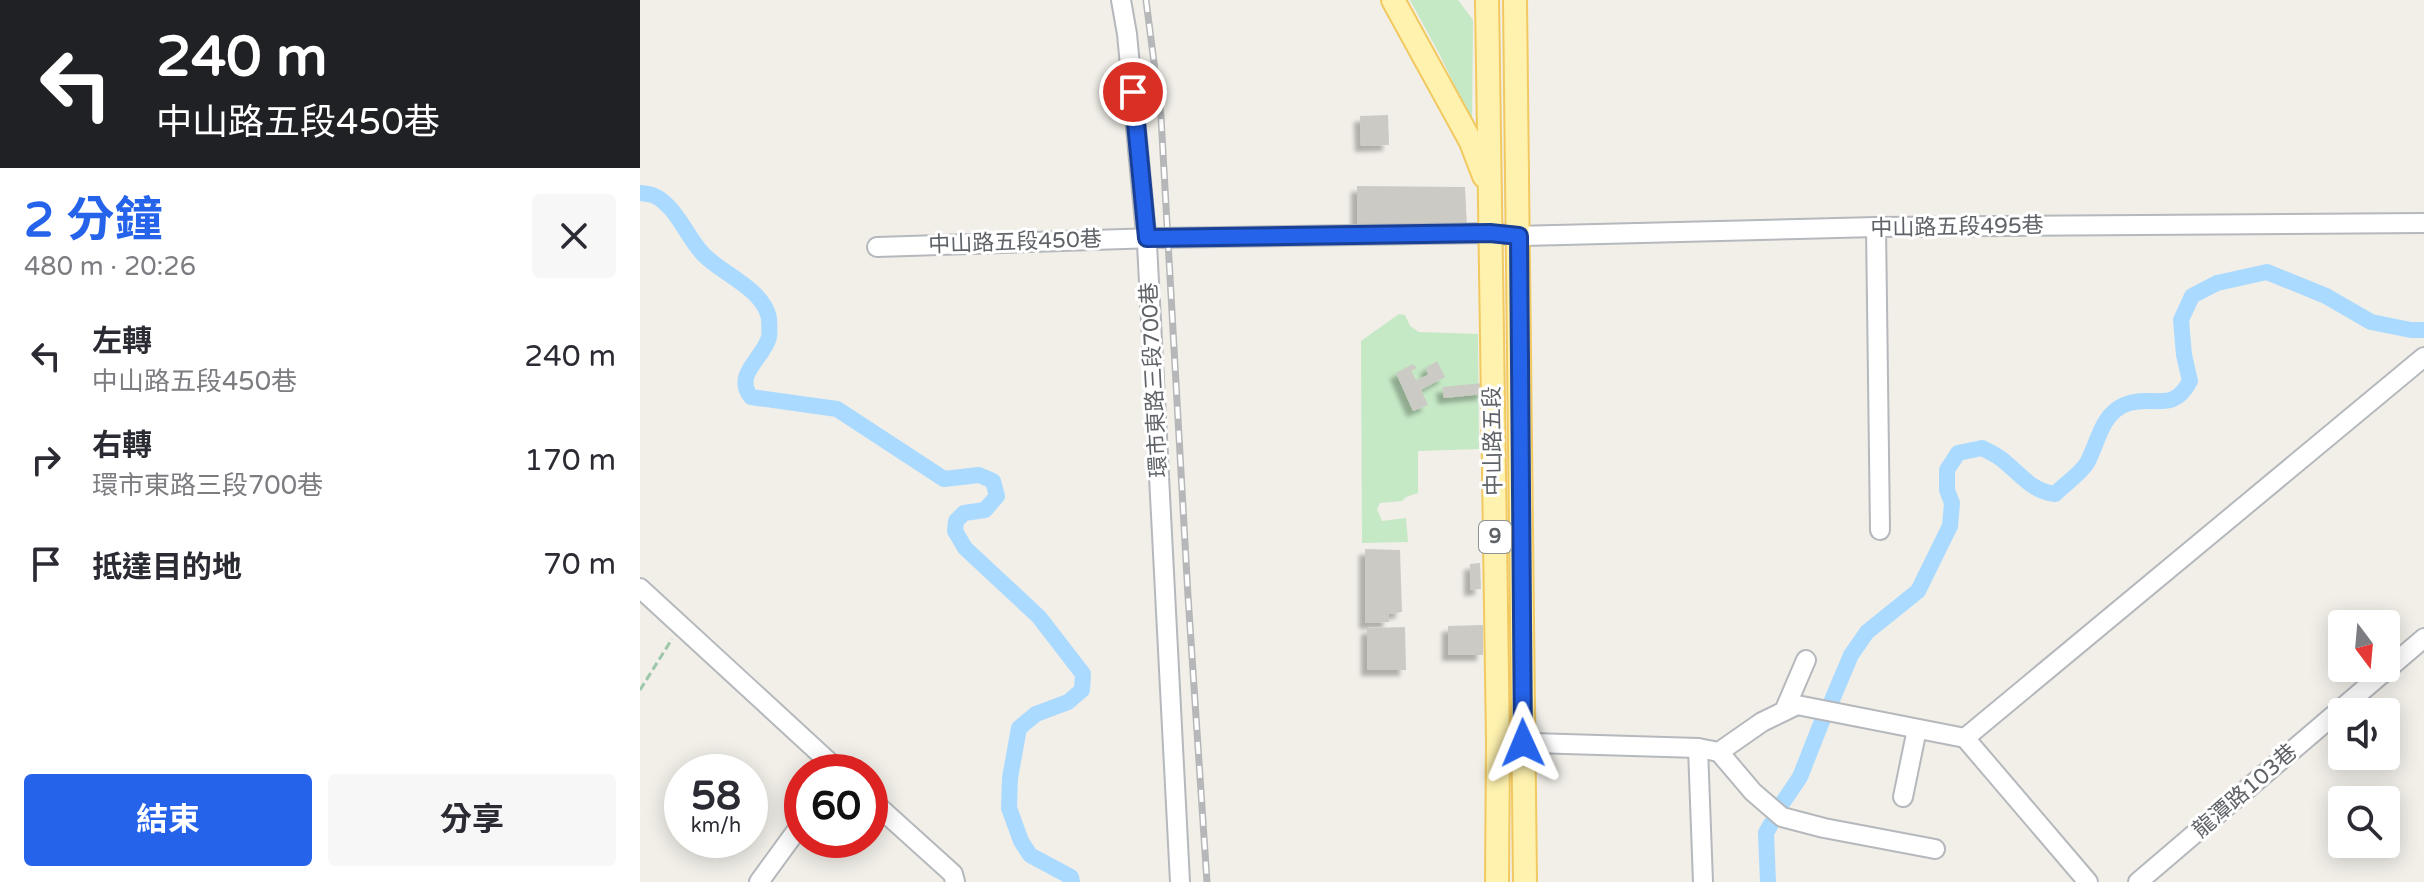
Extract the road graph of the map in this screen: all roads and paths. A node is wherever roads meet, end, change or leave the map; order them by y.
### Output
1 (1121, 0) edge
2 (1380, 0) edge
3 (1393, 0) edge
4 (1490, 0) edge
5 (1515, 6) edge
6 (1416, 43) junction
7 (1490, 192) junction
8 (2424, 223) edge
9 (1876, 227) junction
10 (1490, 233) junction
11 (1519, 236) junction
12 (1147, 238) junction
13 (877, 247) dead end
14 (2424, 357) edge
15 (1880, 530) dead end
16 (640, 588) edge
17 (681, 626) junction
18 (2424, 638) edge
19 (1806, 660) dead end
20 (640, 690) edge
21 (1785, 709) junction
22 (1917, 729) junction
23 (1965, 738) junction
24 (1498, 742) junction
25 (1523, 743) junction
26 (1698, 748) junction
27 (1719, 752) junction
28 (820, 754) edge
29 (1903, 797) dead end
30 (888, 815) edge
31 (784, 848) edge
32 (1935, 849) dead end
33 (759, 882) edge
34 (955, 882) edge
35 (1180, 882) edge
36 (1497, 882) edge
37 (1525, 882) edge
38 (1703, 882) edge
39 (2088, 882) edge
40 (2138, 882) edge

1 - 12 street, 環市東路三段700巷
2 - 6 main road
3 - 6 main road
4 - 5 main road, 9
4 - 7 main road, 中山路五段 / 9
5 - 11 main road, 中山路五段 / 9
6 - 7 main road
7 - 10 main road, 中山路五段 / 9
8 - 9 street, 中山路五段495巷
9 - 11 street, 中山路五段495巷
9 - 15 street
10 - 11 street, 中山路五段495巷
10 - 12 street, 中山路五段450巷
10 - 24 main road, 中山路五段 / 9
11 - 25 main road, 中山路五段 / 9
12 - 13 street, 中山路五段450巷
12 - 35 street, 環市東路三段700巷
14 - 23 street
16 - 17 street
17 - 20 path
17 - 28 street
18 - 40 street, 龍潭路103巷
19 - 21 street
21 - 22 street
21 - 27 street
22 - 23 street
22 - 29 street
23 - 39 street
24 - 25 street
24 - 36 main road, 中山路五段 / 9
25 - 26 street
25 - 37 main road, 中山路五段 / 9
26 - 27 street
26 - 38 street
27 - 32 street
30 - 34 street
31 - 33 street

